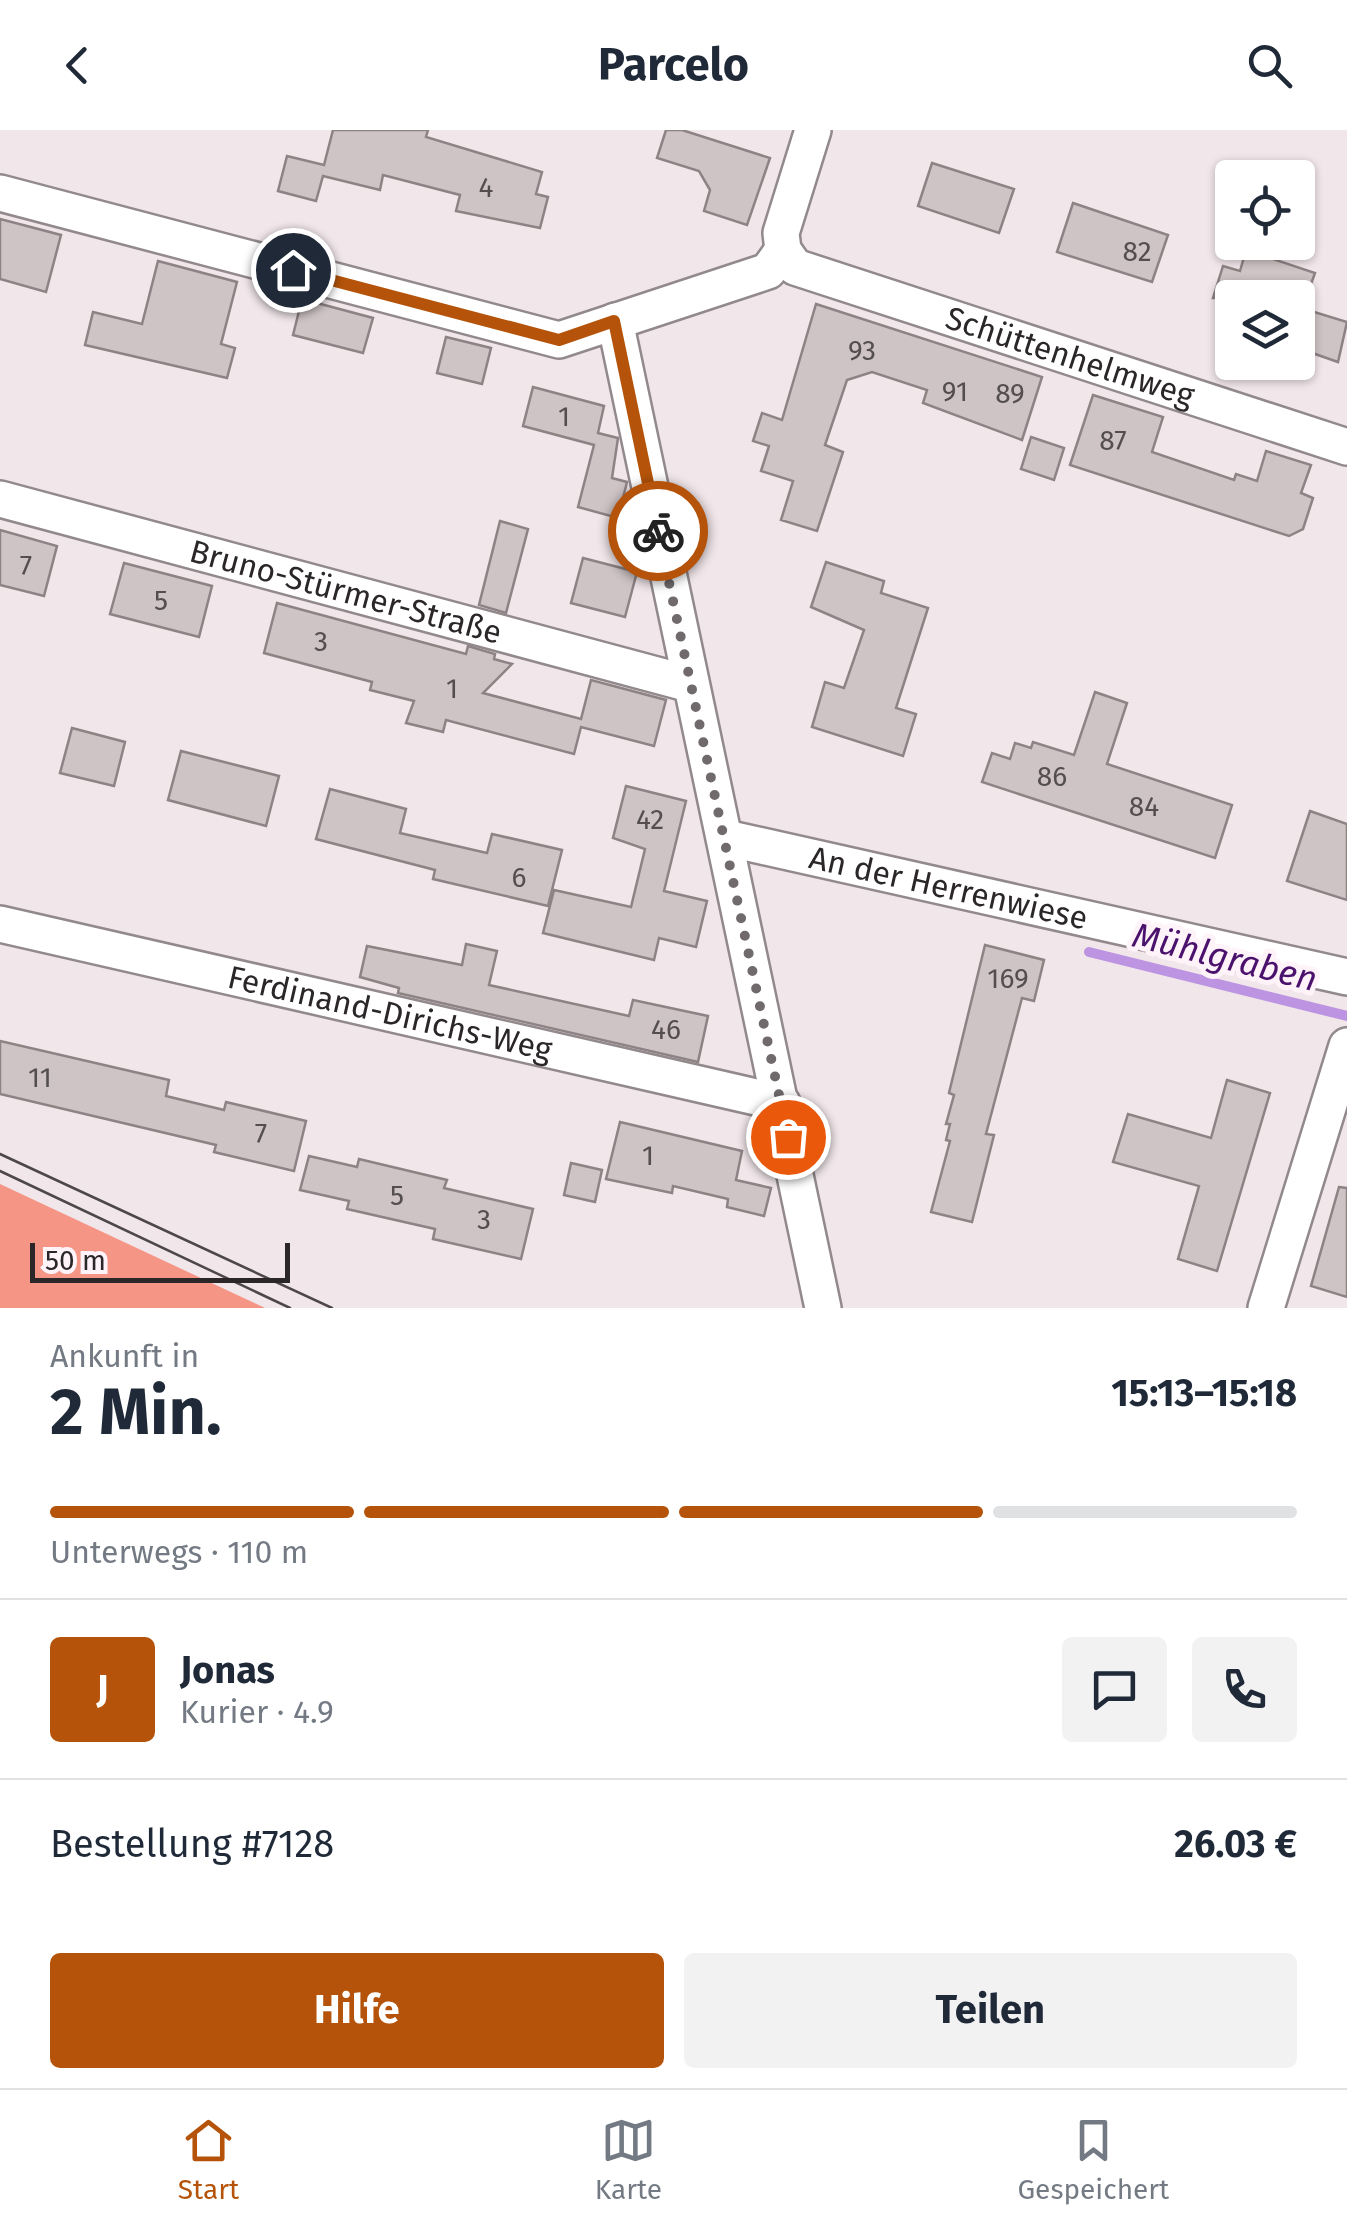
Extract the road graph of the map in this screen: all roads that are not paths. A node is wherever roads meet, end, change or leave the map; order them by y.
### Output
1 (813, 130) edge
2 (0, 193) edge
3 (789, 259) junction
4 (614, 321) junction
5 (1347, 447) edge
6 (0, 498) edge
7 (690, 684) junction
8 (726, 838) junction
9 (0, 924) edge
10 (1347, 977) edge
11 (1347, 1046) edge
12 (782, 1103) junction
13 (823, 1308) edge
14 (1266, 1308) edge

1 - 3 street
2 - 4 street
3 - 4 street
3 - 5 street, Schüttenhelmweg
4 - 7 street
6 - 7 street, Bruno-Stürmer-Straße
7 - 8 street
8 - 10 street, An der Herrenwiese
8 - 12 street
9 - 12 street, Ferdinand-Dirichs-Weg
11 - 14 street
12 - 13 street

